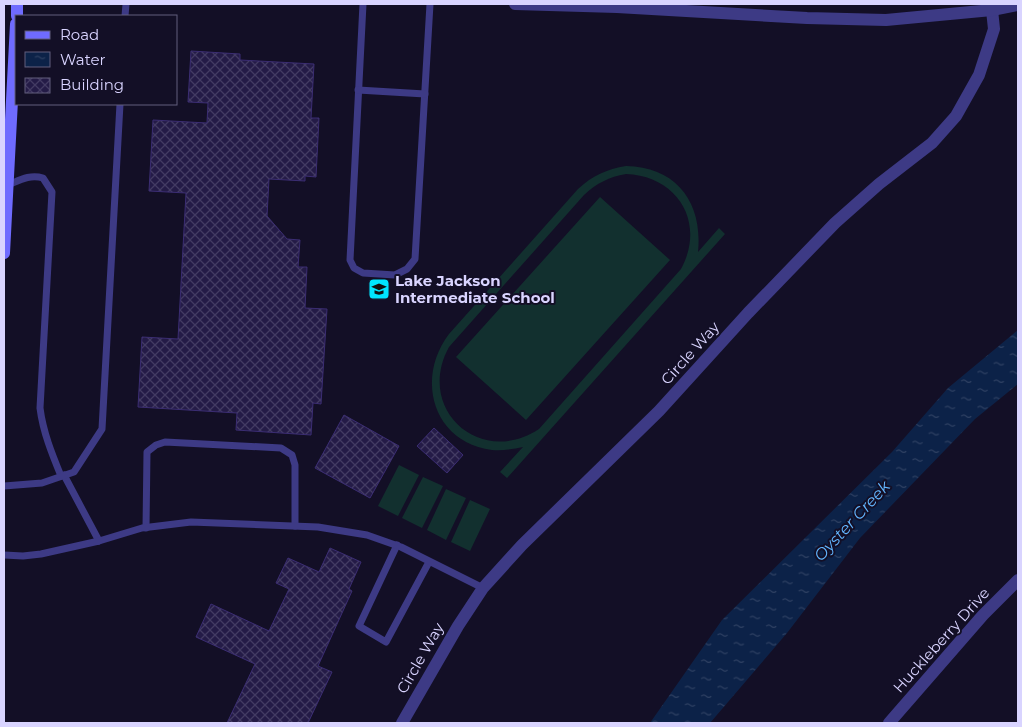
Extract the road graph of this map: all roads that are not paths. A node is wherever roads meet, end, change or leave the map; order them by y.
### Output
1 (363, 4) edge
2 (430, 4) edge
3 (515, 4) edge
4 (1018, 5) edge
5 (992, 10) junction
6 (15, 44) edge
7 (358, 90) junction
8 (425, 94) junction
9 (120, 105) edge
10 (8, 185) junction
11 (4, 253) edge
12 (62, 476) junction
13 (4, 486) edge
14 (295, 526) junction
15 (146, 528) junction
16 (99, 542) junction
17 (396, 545) junction
18 (4, 555) edge
19 (429, 562) junction
20 (1018, 580) edge
21 (483, 588) junction
22 (402, 723) edge
23 (890, 723) edge

1 - 7 lane
2 - 8 lane
3 - 5 street
4 - 5 street
5 - 21 street, Circle Way
6 - 10 main road
7 - 8 lane
7 - 8 lane
9 - 12 lane
10 - 11 main road
10 - 12 lane
12 - 13 lane
12 - 16 lane
14 - 15 lane
14 - 15 lane
14 - 17 lane
15 - 16 lane
16 - 18 lane
17 - 19 lane
17 - 19 lane
19 - 21 lane
20 - 23 street, Huckleberry Drive
21 - 22 street, Circle Way

